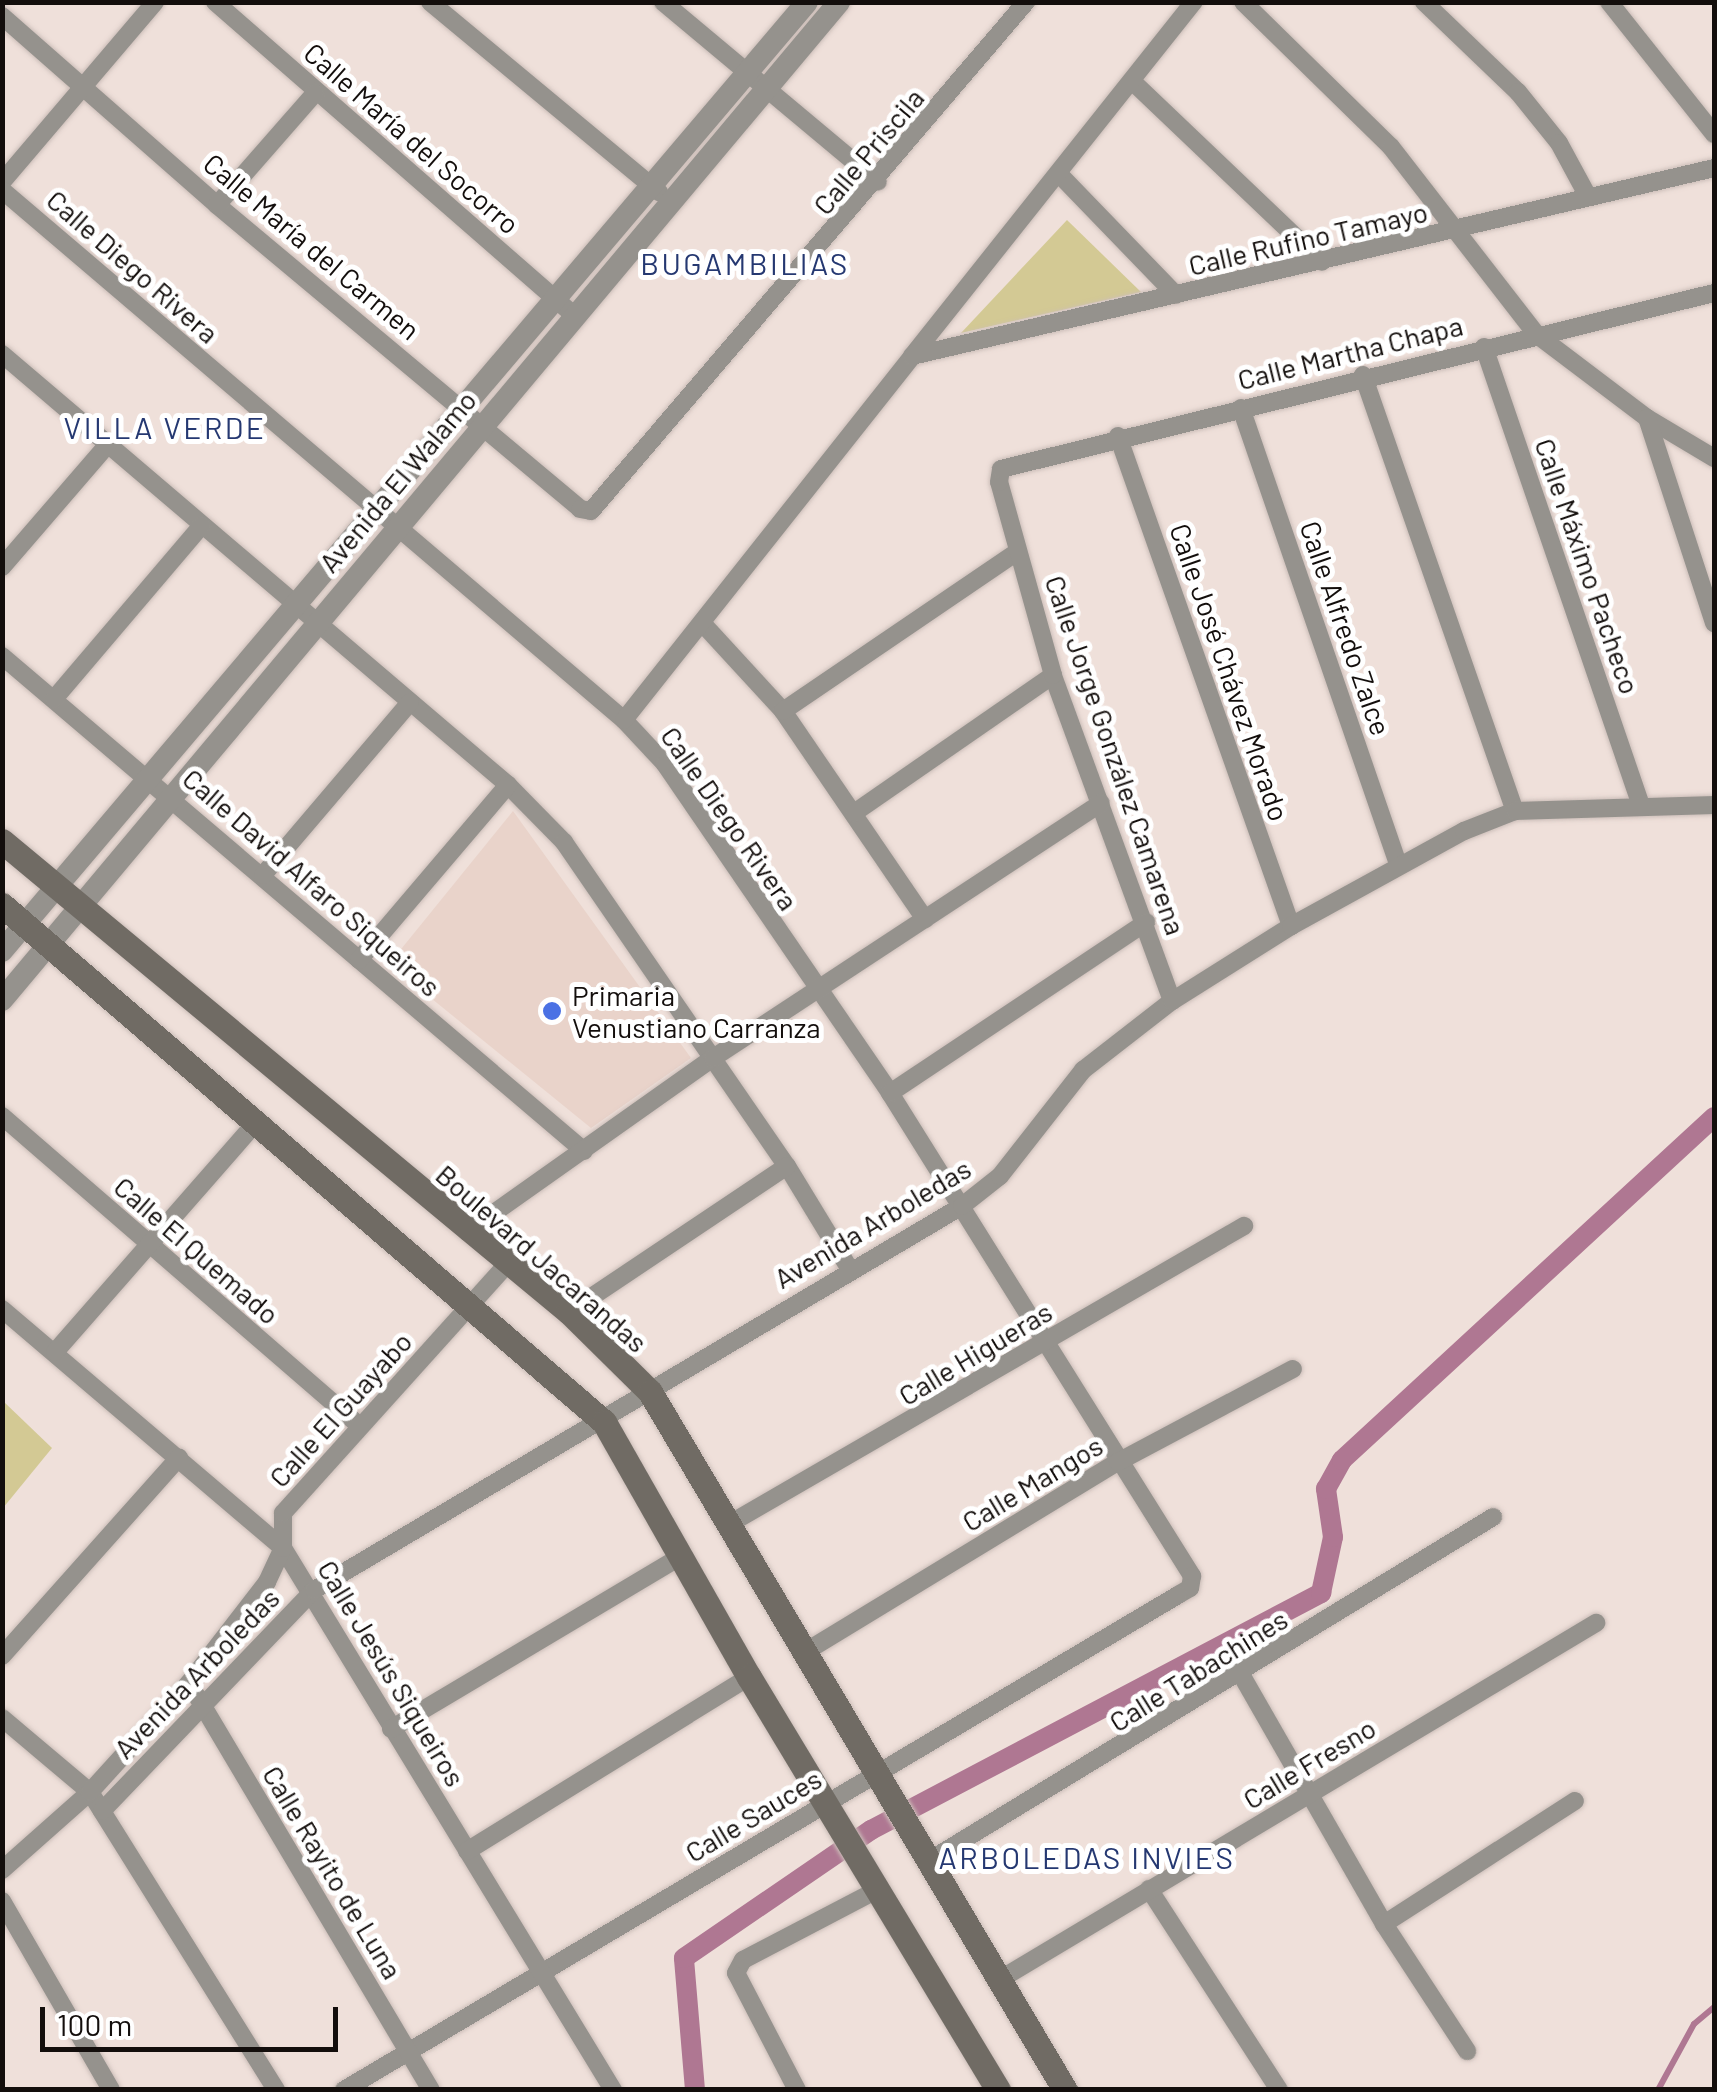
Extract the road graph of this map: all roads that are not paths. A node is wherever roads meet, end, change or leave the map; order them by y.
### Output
1 (155, 2) edge
2 (215, 2) edge
3 (430, 2) edge
4 (663, 2) edge
5 (806, 2) edge
6 (839, 2) edge
7 (1026, 2) edge
8 (1194, 2) edge
9 (1243, 2) edge
10 (1424, 2) edge
11 (1609, 2) edge
12 (2, 16) edge
13 (750, 74) junction
14 (1132, 81) junction
15 (83, 85) junction
16 (768, 90) junction
17 (315, 93) junction
18 (1714, 134) edge
19 (1714, 168) edge
20 (1058, 174) junction
21 (878, 182) junction
22 (2, 186) edge
23 (652, 186) junction
24 (1586, 194) junction
25 (672, 202) junction
26 (217, 204) junction
27 (1462, 232) junction
28 (1322, 262) junction
29 (1176, 295) junction
30 (1711, 298) edge
31 (565, 307) junction
32 (1536, 334) junction
33 (1484, 347) junction
34 (912, 356) junction
35 (6, 364) edge
36 (1363, 375) junction
37 (1241, 408) junction
38 (462, 410) junction
39 (1647, 418) junction
40 (481, 426) junction
41 (1118, 436) junction
42 (108, 444) junction
43 (1714, 458) edge
44 (1001, 469) joint
45 (591, 511) joint
46 (376, 512) junction
47 (202, 525) junction
48 (396, 529) junction
49 (1017, 552) junction
50 (2, 567) edge
51 (295, 608) junction
52 (1714, 623) edge
53 (317, 624) junction
54 (704, 625) junction
55 (2, 656) edge
56 (1053, 675) junction
57 (54, 699) junction
58 (410, 702) junction
59 (782, 710) junction
60 (624, 720) junction
61 (152, 778) junction
62 (508, 785) junction
63 (170, 794) junction
64 (1102, 803) junction
65 (1640, 803) junction
66 (1714, 805) edge
67 (1516, 811) junction
68 (854, 813) junction
69 (2, 841) edge
70 (1398, 866) junction
71 (263, 875) junction
72 (56, 886) junction
73 (2, 905) edge
74 (82, 908) junction
75 (924, 919) junction
76 (1146, 922) junction
77 (26, 924) junction
78 (1290, 926) junction
79 (50, 945) junction
80 (2, 951) edge
81 (359, 960) junction
82 (816, 990) junction
83 (2, 1000) edge
84 (1172, 1000) junction
85 (713, 1058) junction
86 (890, 1093) junction
87 (2, 1116) edge
88 (257, 1121) junction
89 (584, 1151) junction
90 (787, 1166) junction
91 (962, 1206) junction
92 (1244, 1226) dead end
93 (467, 1232) junction
94 (147, 1245) junction
95 (508, 1263) junction
96 (849, 1268) junction
97 (471, 1307) junction
98 (2, 1309) edge
99 (569, 1312) junction
100 (1045, 1342) junction
101 (54, 1352) junction
102 (1292, 1368) dead end
103 (650, 1392) junction
104 (604, 1422) junction
105 (356, 1424) junction
106 (179, 1457) junction
107 (1118, 1462) junction
108 (1493, 1517) dead end
109 (732, 1522) junction
110 (283, 1548) junction
111 (681, 1556) junction
112 (1190, 1588) joint
113 (314, 1590) junction
114 (1596, 1623) dead end
115 (806, 1652) junction
116 (2, 1656) edge
117 (1242, 1676) junction
118 (749, 1678) junction
119 (189, 1683) junction
120 (202, 1706) junction
121 (2, 1718) edge
122 (391, 1729) junction
123 (877, 1774) junction
124 (90, 1792) junction
125 (1308, 1795) junction
126 (1575, 1802) dead end
127 (827, 1803) junction
128 (102, 1811) junction
129 (467, 1850) junction
130 (928, 1862) junction
131 (2, 1870) edge
132 (879, 1889) junction
133 (1149, 1890) junction
134 (2, 1902) edge
135 (1384, 1924) junction
136 (543, 1972) junction
137 (998, 1980) junction
138 (1467, 2050) dead end
139 (408, 2052) junction
140 (990, 2087) edge
141 (111, 2090) edge
142 (276, 2090) edge
143 (344, 2090) edge
144 (430, 2090) edge
145 (613, 2090) edge
146 (797, 2090) edge
147 (1065, 2090) edge
148 (1279, 2090) edge

1 - 15 street
2 - 17 street, Calle María del Socorro
3 - 23 street
4 - 13 street
5 - 13 street, Avenida El Walamo
6 - 16 street, Avenida El Walamo
7 - 21 street, Calle Priscila
8 - 14 street
9 - 27 street
10 - 24 street
11 - 18 street
12 - 15 street, Calle María del Carmen
13 - 16 street
13 - 23 street, Avenida El Walamo
14 - 20 street
14 - 28 street
15 - 22 street
15 - 26 street, Calle María del Carmen
16 - 21 street
16 - 25 street, Avenida El Walamo
17 - 26 street
17 - 31 street, Calle María del Socorro
19 - 24 street, Calle Rufino Tamayo
20 - 29 street
20 - 34 street
21 - 45 street, Calle Priscila
22 - 46 street, Calle Diego Rivera
23 - 25 street
23 - 31 street, Avenida El Walamo
24 - 27 street, Calle Rufino Tamayo
25 - 31 street, Avenida El Walamo
26 - 38 street, Calle María del Carmen
27 - 28 street, Calle Rufino Tamayo
27 - 32 street
28 - 29 street, Calle Rufino Tamayo
29 - 34 street, Calle Rufino Tamayo
30 - 32 street, Calle Martha Chapa
31 - 38 street, Avenida El Walamo
31 - 40 street, Avenida El Walamo
32 - 33 street, Calle Martha Chapa
32 - 39 street
33 - 36 street, Calle Martha Chapa
33 - 65 street, Calle Máximo Pacheco
34 - 54 street
35 - 42 street
36 - 37 street, Calle Martha Chapa
36 - 67 street
37 - 41 street, Calle Martha Chapa
37 - 70 street, Calle Alfredo Zalce
38 - 40 street, Calle María del Carmen
38 - 46 street, Avenida El Walamo
39 - 43 street
39 - 52 street
40 - 45 street, Calle María del Carmen
40 - 48 street, Avenida El Walamo
41 - 44 street, Calle Martha Chapa
41 - 78 street, Calle José Chávez Morado
42 - 47 street
42 - 50 street
44 - 49 street, Calle Jorge González Camarena
46 - 48 street, Calle Diego Rivera
46 - 51 street, Avenida El Walamo
47 - 51 street
47 - 57 street
48 - 53 street, Avenida El Walamo
48 - 60 street, Calle Diego Rivera
49 - 56 street, Calle Jorge González Camarena
49 - 59 street
51 - 53 street
51 - 61 street, Avenida El Walamo
53 - 58 street
53 - 63 street, Avenida El Walamo
54 - 59 street
54 - 60 street
55 - 57 street, Calle David Alfaro Siqueiros
56 - 64 street, Calle Jorge González Camarena
56 - 68 street
57 - 61 street, Calle David Alfaro Siqueiros
58 - 62 street
58 - 71 street
59 - 68 street
60 - 82 street, Calle Diego Rivera
61 - 63 street, Calle David Alfaro Siqueiros
61 - 72 street, Avenida El Walamo
62 - 81 street
62 - 85 street
63 - 71 street, Calle David Alfaro Siqueiros
63 - 74 street, Avenida El Walamo
64 - 75 street
64 - 76 street, Calle Jorge González Camarena
65 - 66 street, Avenida Arboledas
65 - 67 street, Avenida Arboledas
67 - 70 street, Avenida Arboledas
68 - 75 street
69 - 72 main road, Boulevard Jacarandas
70 - 78 street, Avenida Arboledas
71 - 81 street, Calle David Alfaro Siqueiros
72 - 74 main road, Boulevard Jacarandas
72 - 77 street, Avenida El Walamo
73 - 77 main road
74 - 79 street, Avenida El Walamo
74 - 93 main road, Boulevard Jacarandas
75 - 82 street
76 - 84 street, Calle Jorge González Camarena
76 - 86 street
77 - 79 main road
77 - 80 street, Avenida El Walamo
78 - 84 street, Avenida Arboledas
79 - 83 street, Avenida El Walamo
79 - 88 main road
81 - 89 street, Calle David Alfaro Siqueiros
82 - 85 street
82 - 86 street, Calle Diego Rivera
84 - 91 street, Avenida Arboledas
85 - 89 street
85 - 90 street
86 - 91 street, Calle Diego Rivera
87 - 94 street, Calle El Quemado
88 - 94 street
88 - 97 main road
89 - 93 street
90 - 96 street
90 - 99 street
91 - 96 street, Avenida Arboledas
91 - 100 street, Calle Diego Rivera
92 - 100 street, Calle Higueras
93 - 95 main road, Boulevard Jacarandas
94 - 101 street
94 - 105 street, Calle El Quemado
95 - 97 street, Calle El Guayabo
95 - 99 main road, Boulevard Jacarandas
96 - 103 street, Avenida Arboledas
97 - 104 main road
97 - 105 street, Calle El Guayabo
98 - 101 street, Calle Jesús Siqueiros
99 - 103 main road, Boulevard Jacarandas
100 - 107 street, Calle Diego Rivera
100 - 109 street, Calle Higueras
101 - 106 street, Calle Jesús Siqueiros
102 - 107 street, Calle Mangos
103 - 104 street, Avenida Arboledas
103 - 109 main road, Boulevard Jacarandas
104 - 111 main road
104 - 113 street, Avenida Arboledas
105 - 110 street, Calle El Guayabo
106 - 110 street, Calle Jesús Siqueiros
106 - 116 street
107 - 112 street, Calle Diego Rivera
107 - 115 street, Calle Mangos
108 - 117 street, Calle Tabachines
109 - 115 main road, Boulevard Jacarandas
110 - 113 street, Calle Jesús Siqueiros
110 - 119 street, Calle El Guayabo
111 - 118 main road
111 - 122 street
112 - 123 street, Calle Sauces
113 - 120 street, Avenida Arboledas
113 - 122 street, Calle Jesús Siqueiros
114 - 125 street, Calle Fresno
115 - 123 main road, Boulevard Jacarandas
117 - 125 street
117 - 130 street, Calle Tabachines
118 - 127 main road
118 - 129 street
119 - 120 street, Calle Rayito de Luna
119 - 124 street, Calle El Guayabo
120 - 128 street, Avenida Arboledas
120 - 139 street, Calle Rayito de Luna
121 - 124 street
122 - 129 street, Calle Jesús Siqueiros
123 - 127 street, Calle Sauces
123 - 130 main road, Boulevard Jacarandas
124 - 128 street
124 - 131 street, Calle El Guayabo
125 - 133 street, Calle Fresno
125 - 135 street
126 - 135 street
127 - 132 main road
127 - 136 street, Calle Sauces
128 - 142 street
129 - 136 street, Calle Jesús Siqueiros
130 - 137 main road, Boulevard Jacarandas
132 - 140 main road
132 - 146 street
133 - 137 street, Calle Fresno
133 - 148 street
134 - 141 street
135 - 138 street
136 - 139 street, Calle Sauces
136 - 145 street, Calle Jesús Siqueiros
137 - 147 main road, Boulevard Jacarandas
139 - 143 street, Calle Sauces
139 - 144 street, Calle Rayito de Luna

